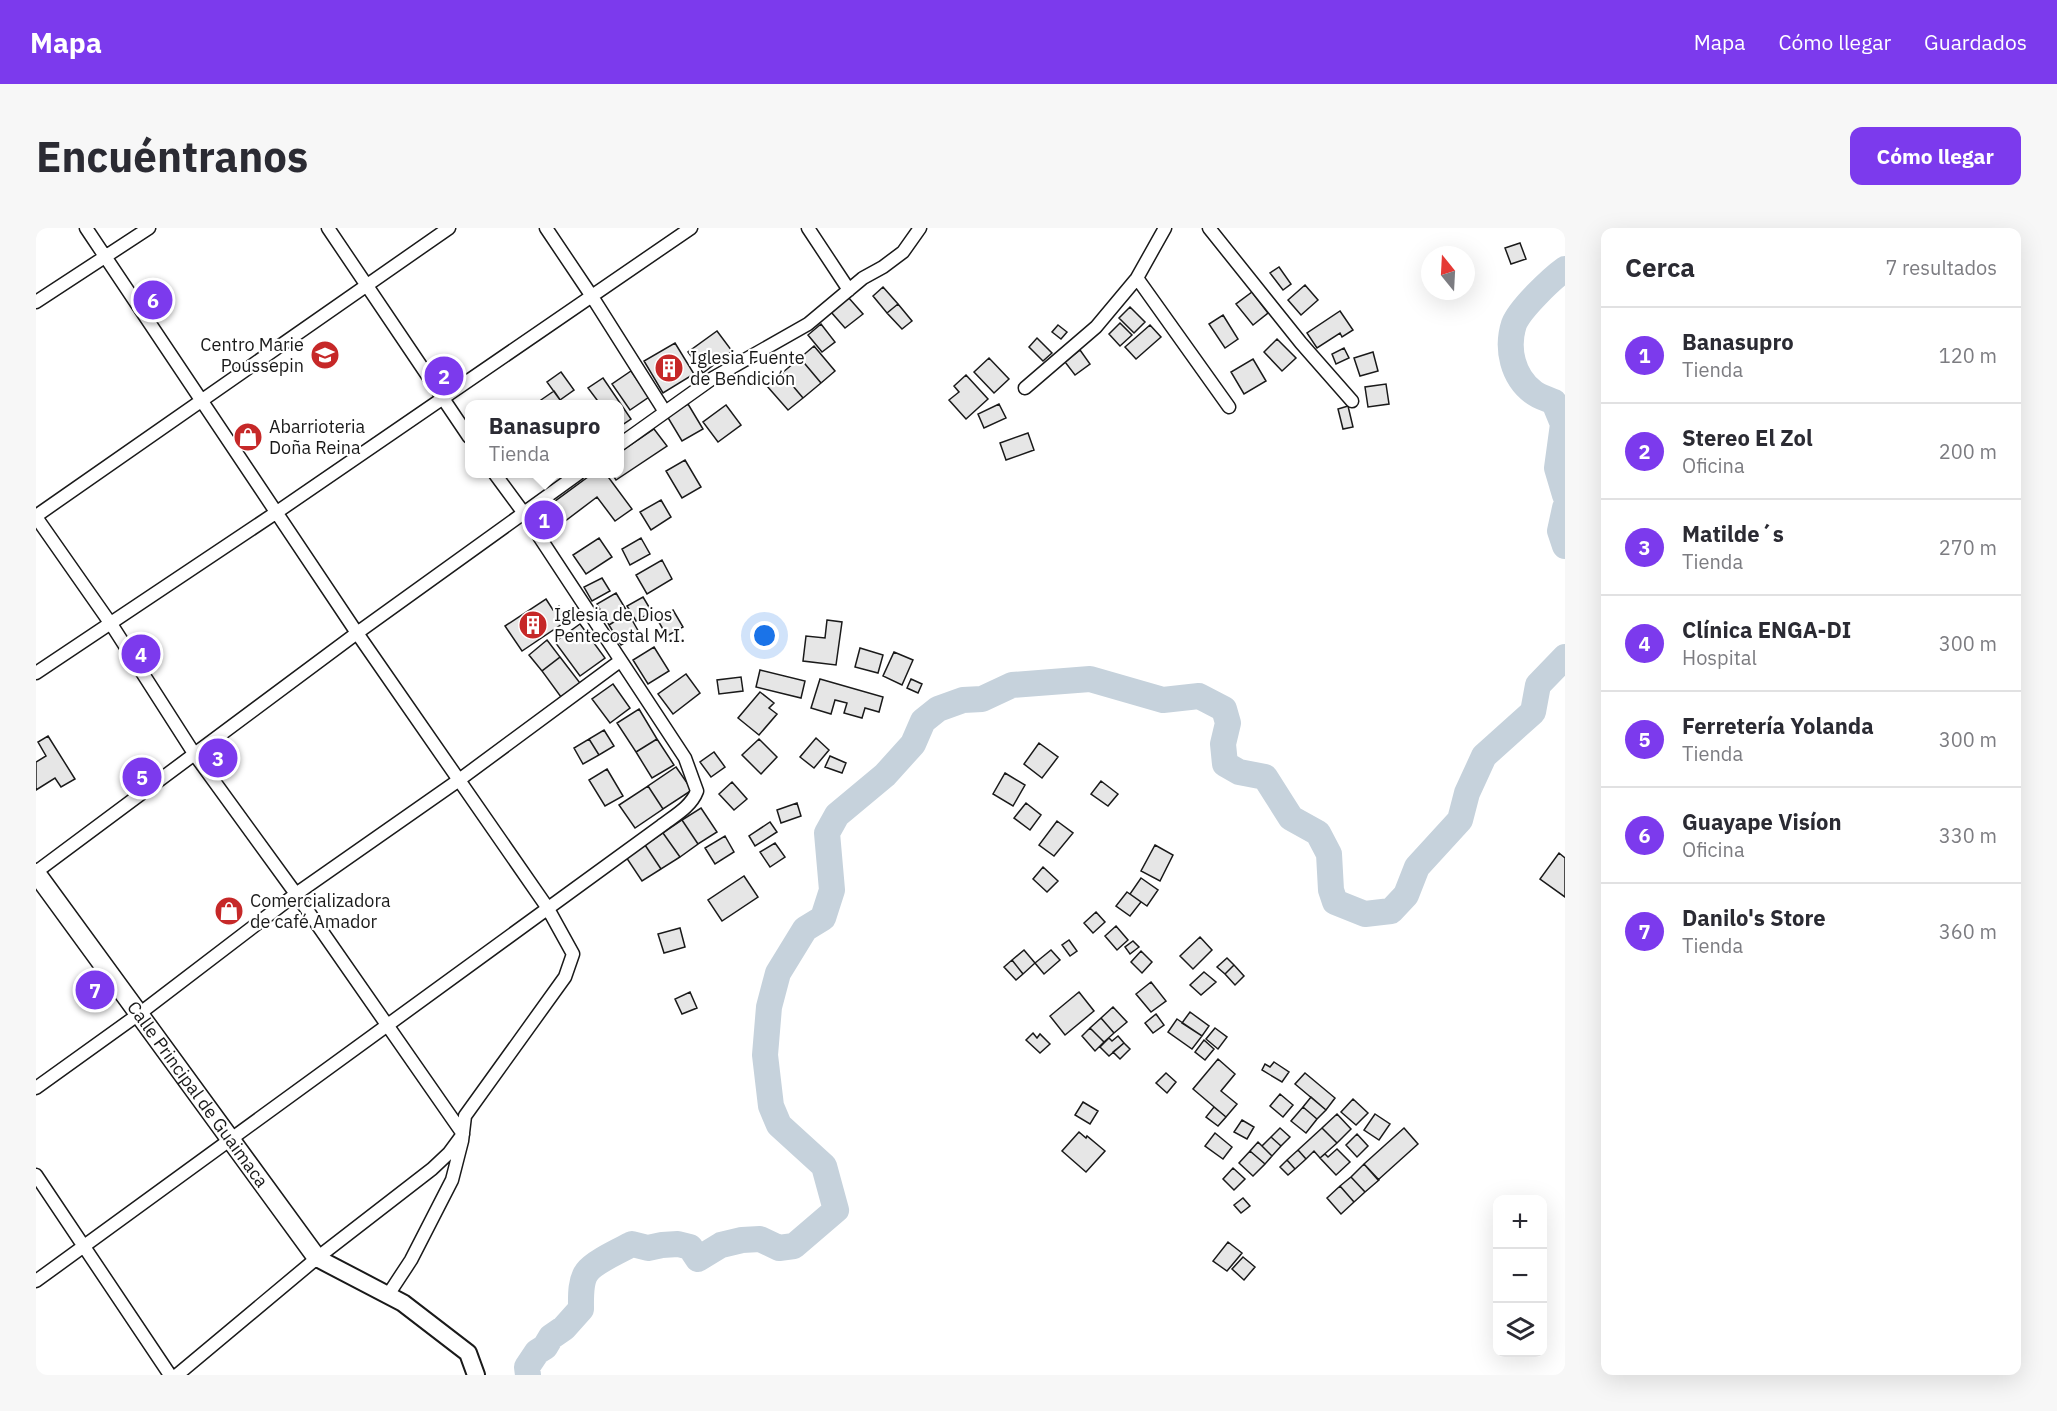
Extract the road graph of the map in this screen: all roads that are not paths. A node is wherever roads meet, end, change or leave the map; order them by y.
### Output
1 (86, 228) edge
2 (150, 228) edge
3 (328, 228) edge
4 (449, 228) edge
5 (546, 228) edge
6 (691, 228) edge
7 (808, 228) edge
8 (920, 228) edge
9 (1165, 228) edge
10 (1209, 228) edge
11 (105, 256) junction
12 (1137, 278) junction
13 (367, 287) junction
14 (849, 290) junction
15 (591, 295) junction
16 (36, 302) edge
17 (1025, 388) dead end
18 (441, 398) junction
19 (203, 400) junction
20 (1352, 401) dead end
21 (1229, 407) dead end
22 (665, 412) junction
23 (465, 431) edge
24 (624, 441) edge
25 (498, 478) edge
26 (572, 478) edge
27 (277, 512) junction
28 (523, 512) junction
29 (36, 516) edge
30 (110, 624) junction
31 (357, 633) junction
32 (620, 661) junction
33 (36, 674) edge
34 (195, 755) junction
35 (459, 780) junction
36 (36, 872) edge
37 (297, 894) junction
38 (548, 909) junction
39 (139, 1014) junction
40 (387, 1025) junction
41 (36, 1088) edge
42 (463, 1134) junction
43 (230, 1139) junction
44 (36, 1175) edge
45 (84, 1246) junction
46 (317, 1258) junction
47 (36, 1281) edge
48 (388, 1295) junction
49 (170, 1375) edge
50 (177, 1375) edge
51 (476, 1375) edge

1 - 11 street
2 - 11 street
3 - 13 street
4 - 13 street
5 - 15 street
6 - 15 street
7 - 14 street
8 - 14 street
9 - 12 street
10 - 20 street
11 - 16 street
11 - 19 street
12 - 17 street
12 - 21 street
13 - 18 street
13 - 19 street
14 - 22 street
15 - 18 street
15 - 22 street
18 - 23 street
18 - 27 street
19 - 27 street
19 - 29 street
22 - 24 street
25 - 28 street
26 - 28 street
27 - 30 street
27 - 31 street
28 - 31 street
28 - 32 street
29 - 30 street
30 - 33 street
30 - 34 street
31 - 34 street
31 - 35 street
32 - 35 street
32 - 38 street
34 - 36 street
34 - 37 street
35 - 37 street
35 - 38 street
36 - 39 main road, Calle Principal de Guaimaca
37 - 39 street
37 - 40 street
38 - 40 street
38 - 42 street
39 - 41 street
39 - 43 main road, Calle Principal de Guaimaca
40 - 42 street
40 - 43 street
42 - 46 street
42 - 48 street
43 - 45 street
43 - 46 main road, Calle Principal de Guaimaca
44 - 45 street
45 - 47 street
45 - 49 street
46 - 48 street
46 - 50 street
48 - 51 street

